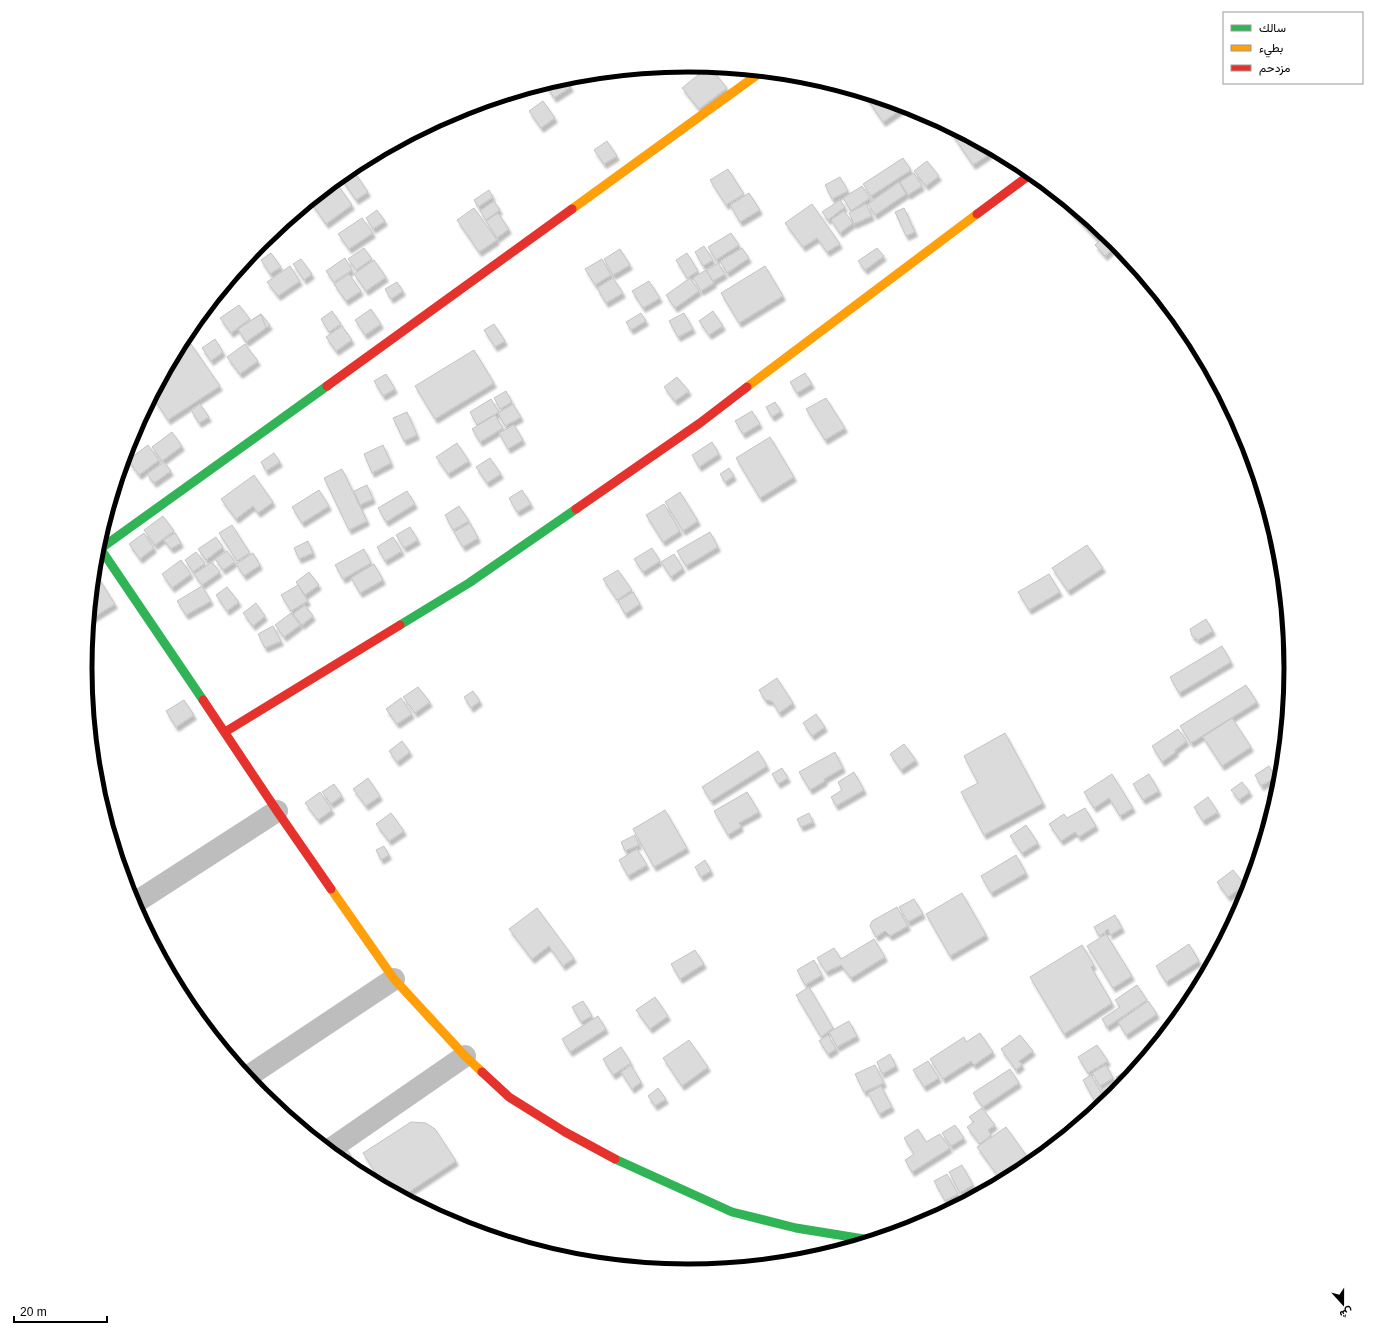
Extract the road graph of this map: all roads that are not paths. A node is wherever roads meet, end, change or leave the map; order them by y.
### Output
1 (755, 76) edge
2 (1026, 177) edge
3 (105, 543) edge
4 (103, 553) edge
5 (225, 732) junction
6 (277, 811) junction
7 (139, 900) edge
8 (394, 979) junction
9 (465, 1056) junction
10 (252, 1074) edge
11 (333, 1147) edge
12 (860, 1238) edge

1 - 3 street
2 - 5 street
4 - 5 street
5 - 6 street
6 - 7 street
6 - 8 street
8 - 9 street
8 - 10 street
9 - 11 street
9 - 12 street

